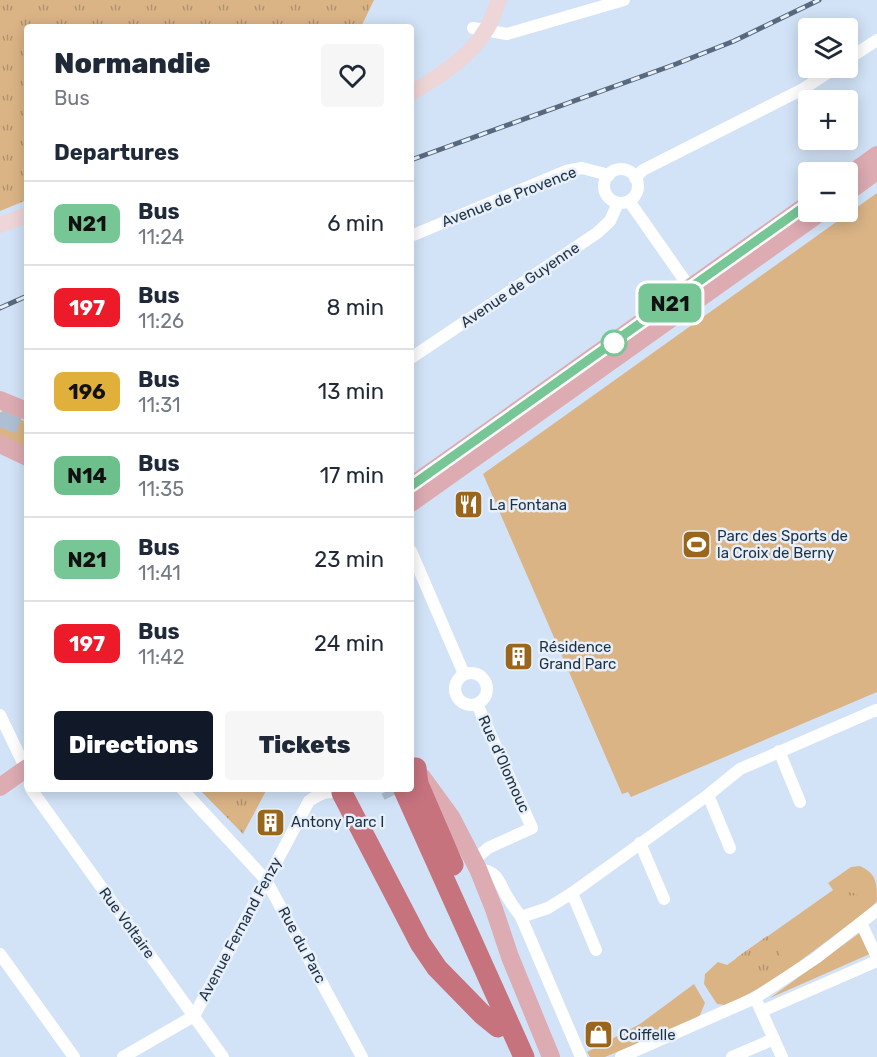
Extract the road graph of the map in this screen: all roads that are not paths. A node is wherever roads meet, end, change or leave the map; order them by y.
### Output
1 (490, 0) edge
2 (500, 0) edge
3 (624, 0) edge
4 (479, 29) junction
5 (877, 40) edge
6 (858, 52) edge
7 (819, 78) edge
8 (414, 82) edge
9 (414, 91) edge
10 (877, 155) edge
11 (858, 169) edge
12 (877, 171) edge
13 (609, 175) junction
14 (635, 178) junction
15 (858, 185) edge
16 (623, 202) junction
17 (798, 211) edge
18 (24, 216) edge
19 (807, 222) edge
20 (0, 225) edge
21 (414, 235) edge
22 (690, 288) junction
23 (414, 356) edge
24 (0, 400) edge
25 (24, 410) edge
26 (0, 444) edge
27 (24, 456) edge
28 (414, 484) edge
29 (414, 501) edge
30 (414, 557) edge
31 (464, 674) junction
32 (477, 704) junction
33 (877, 711) edge
34 (0, 715) edge
35 (779, 752) junction
36 (414, 765) edge
37 (414, 767) edge
38 (24, 771) edge
39 (24, 774) edge
40 (0, 787) edge
41 (33, 792) edge
42 (185, 792) edge
43 (323, 792) edge
44 (341, 792) edge
45 (399, 792) edge
46 (708, 795) junction
47 (800, 802) dead end
48 (640, 843) junction
49 (730, 848) dead end
50 (474, 861) junction
51 (266, 879) junction
52 (572, 892) junction
53 (664, 899) dead end
54 (877, 910) edge
55 (521, 917) junction
56 (861, 923) junction
57 (596, 950) dead end
58 (0, 954) edge
59 (877, 959) edge
60 (498, 998) junction
61 (755, 998) junction
62 (762, 1011) junction
63 (194, 1016) junction
64 (498, 1027) junction
65 (774, 1039) junction
66 (74, 1057) edge
67 (123, 1057) edge
68 (223, 1057) edge
69 (362, 1057) edge
70 (510, 1057) edge
71 (524, 1057) edge
72 (551, 1057) edge
73 (581, 1057) edge
74 (621, 1057) edge
75 (732, 1057) edge
76 (782, 1057) edge

1 - 4 main road
2 - 4 main road
3 - 4 street
4 - 8 main road
4 - 9 main road
5 - 6 street
7 - 14 street
10 - 11 main road
12 - 15 main road
13 - 14 street
13 - 16 street
13 - 21 street, Avenue de Provence
14 - 16 street
16 - 22 street
16 - 23 street, Avenue de Guyenne
17 - 22 main road
18 - 20 main road
19 - 29 main road
22 - 28 main road
24 - 25 main road
26 - 27 main road
30 - 31 street
31 - 32 street
31 - 32 street
32 - 50 street, Rue d'Olomouc
33 - 35 street
34 - 38 street
35 - 46 street
35 - 47 street
36 - 50 main road
37 - 60 highway
39 - 40 main road
41 - 63 street, Rue Voltaire
42 - 51 street, Rue du Parc
43 - 51 street, Avenue Fernand Fenzy
44 - 64 highway
45 - 60 highway
45 - 64 highway
46 - 48 street
46 - 49 street
48 - 52 street
48 - 53 street
50 - 55 street
50 - 72 main road
51 - 63 street, Avenue Fernand Fenzy
51 - 69 street, Rue du Parc
52 - 55 street
52 - 57 street
54 - 56 street
55 - 73 street
56 - 59 street
56 - 61 street
58 - 66 street
59 - 62 street
60 - 71 highway
61 - 62 street
61 - 74 street
62 - 65 street
63 - 67 street, Avenue Fernand Fenzy
63 - 68 street, Rue Voltaire
64 - 70 highway
65 - 75 street
65 - 76 street

